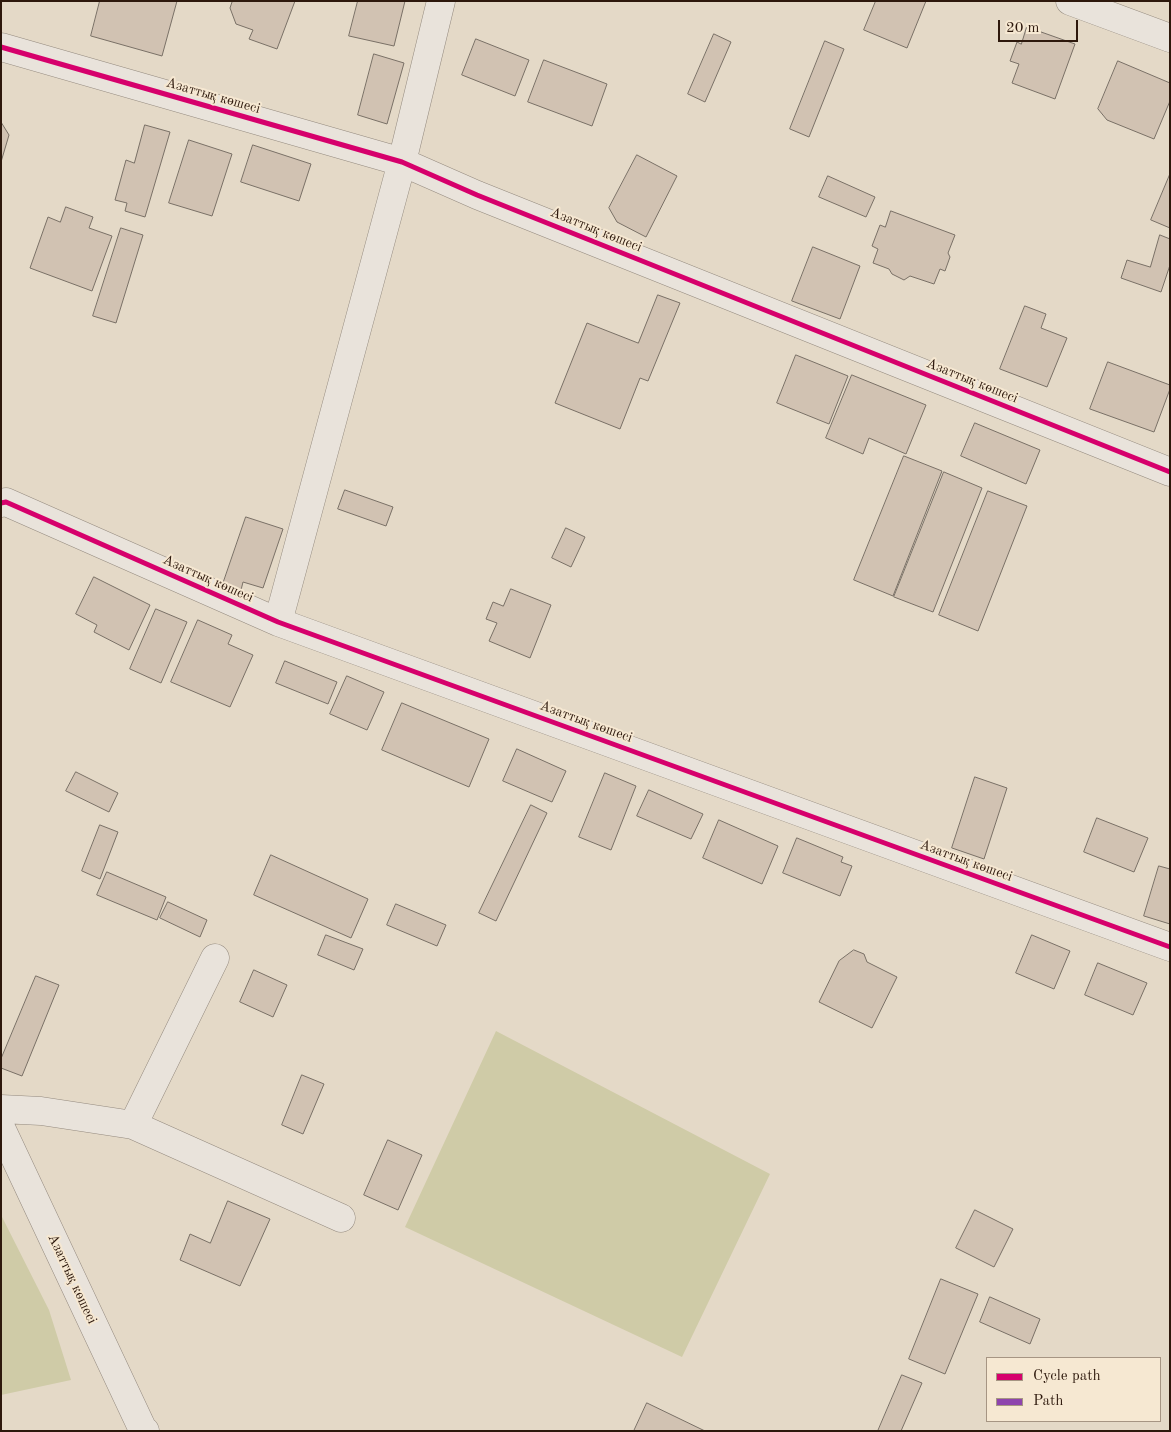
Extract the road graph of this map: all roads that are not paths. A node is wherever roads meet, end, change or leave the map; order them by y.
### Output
1 (441, 1) edge
2 (1070, 1) edge
3 (1170, 38) edge
4 (1, 47) edge
5 (402, 162) junction
6 (1170, 472) edge
7 (1, 503) edge
8 (278, 622) junction
9 (1170, 947) edge
10 (215, 958) dead end
11 (1, 1109) edge
12 (133, 1125) junction
13 (1, 1128) edge
14 (341, 1218) dead end
15 (144, 1430) edge

1 - 5 street
2 - 3 street
4 - 5 street, Азаттық көшесі
5 - 6 street, Азаттық көшесі
5 - 8 street
7 - 8 street, Азаттық көшесі
8 - 9 street, Азаттық көшесі
10 - 12 street
11 - 12 street
12 - 14 street
13 - 15 street, Азаттық көшесі

